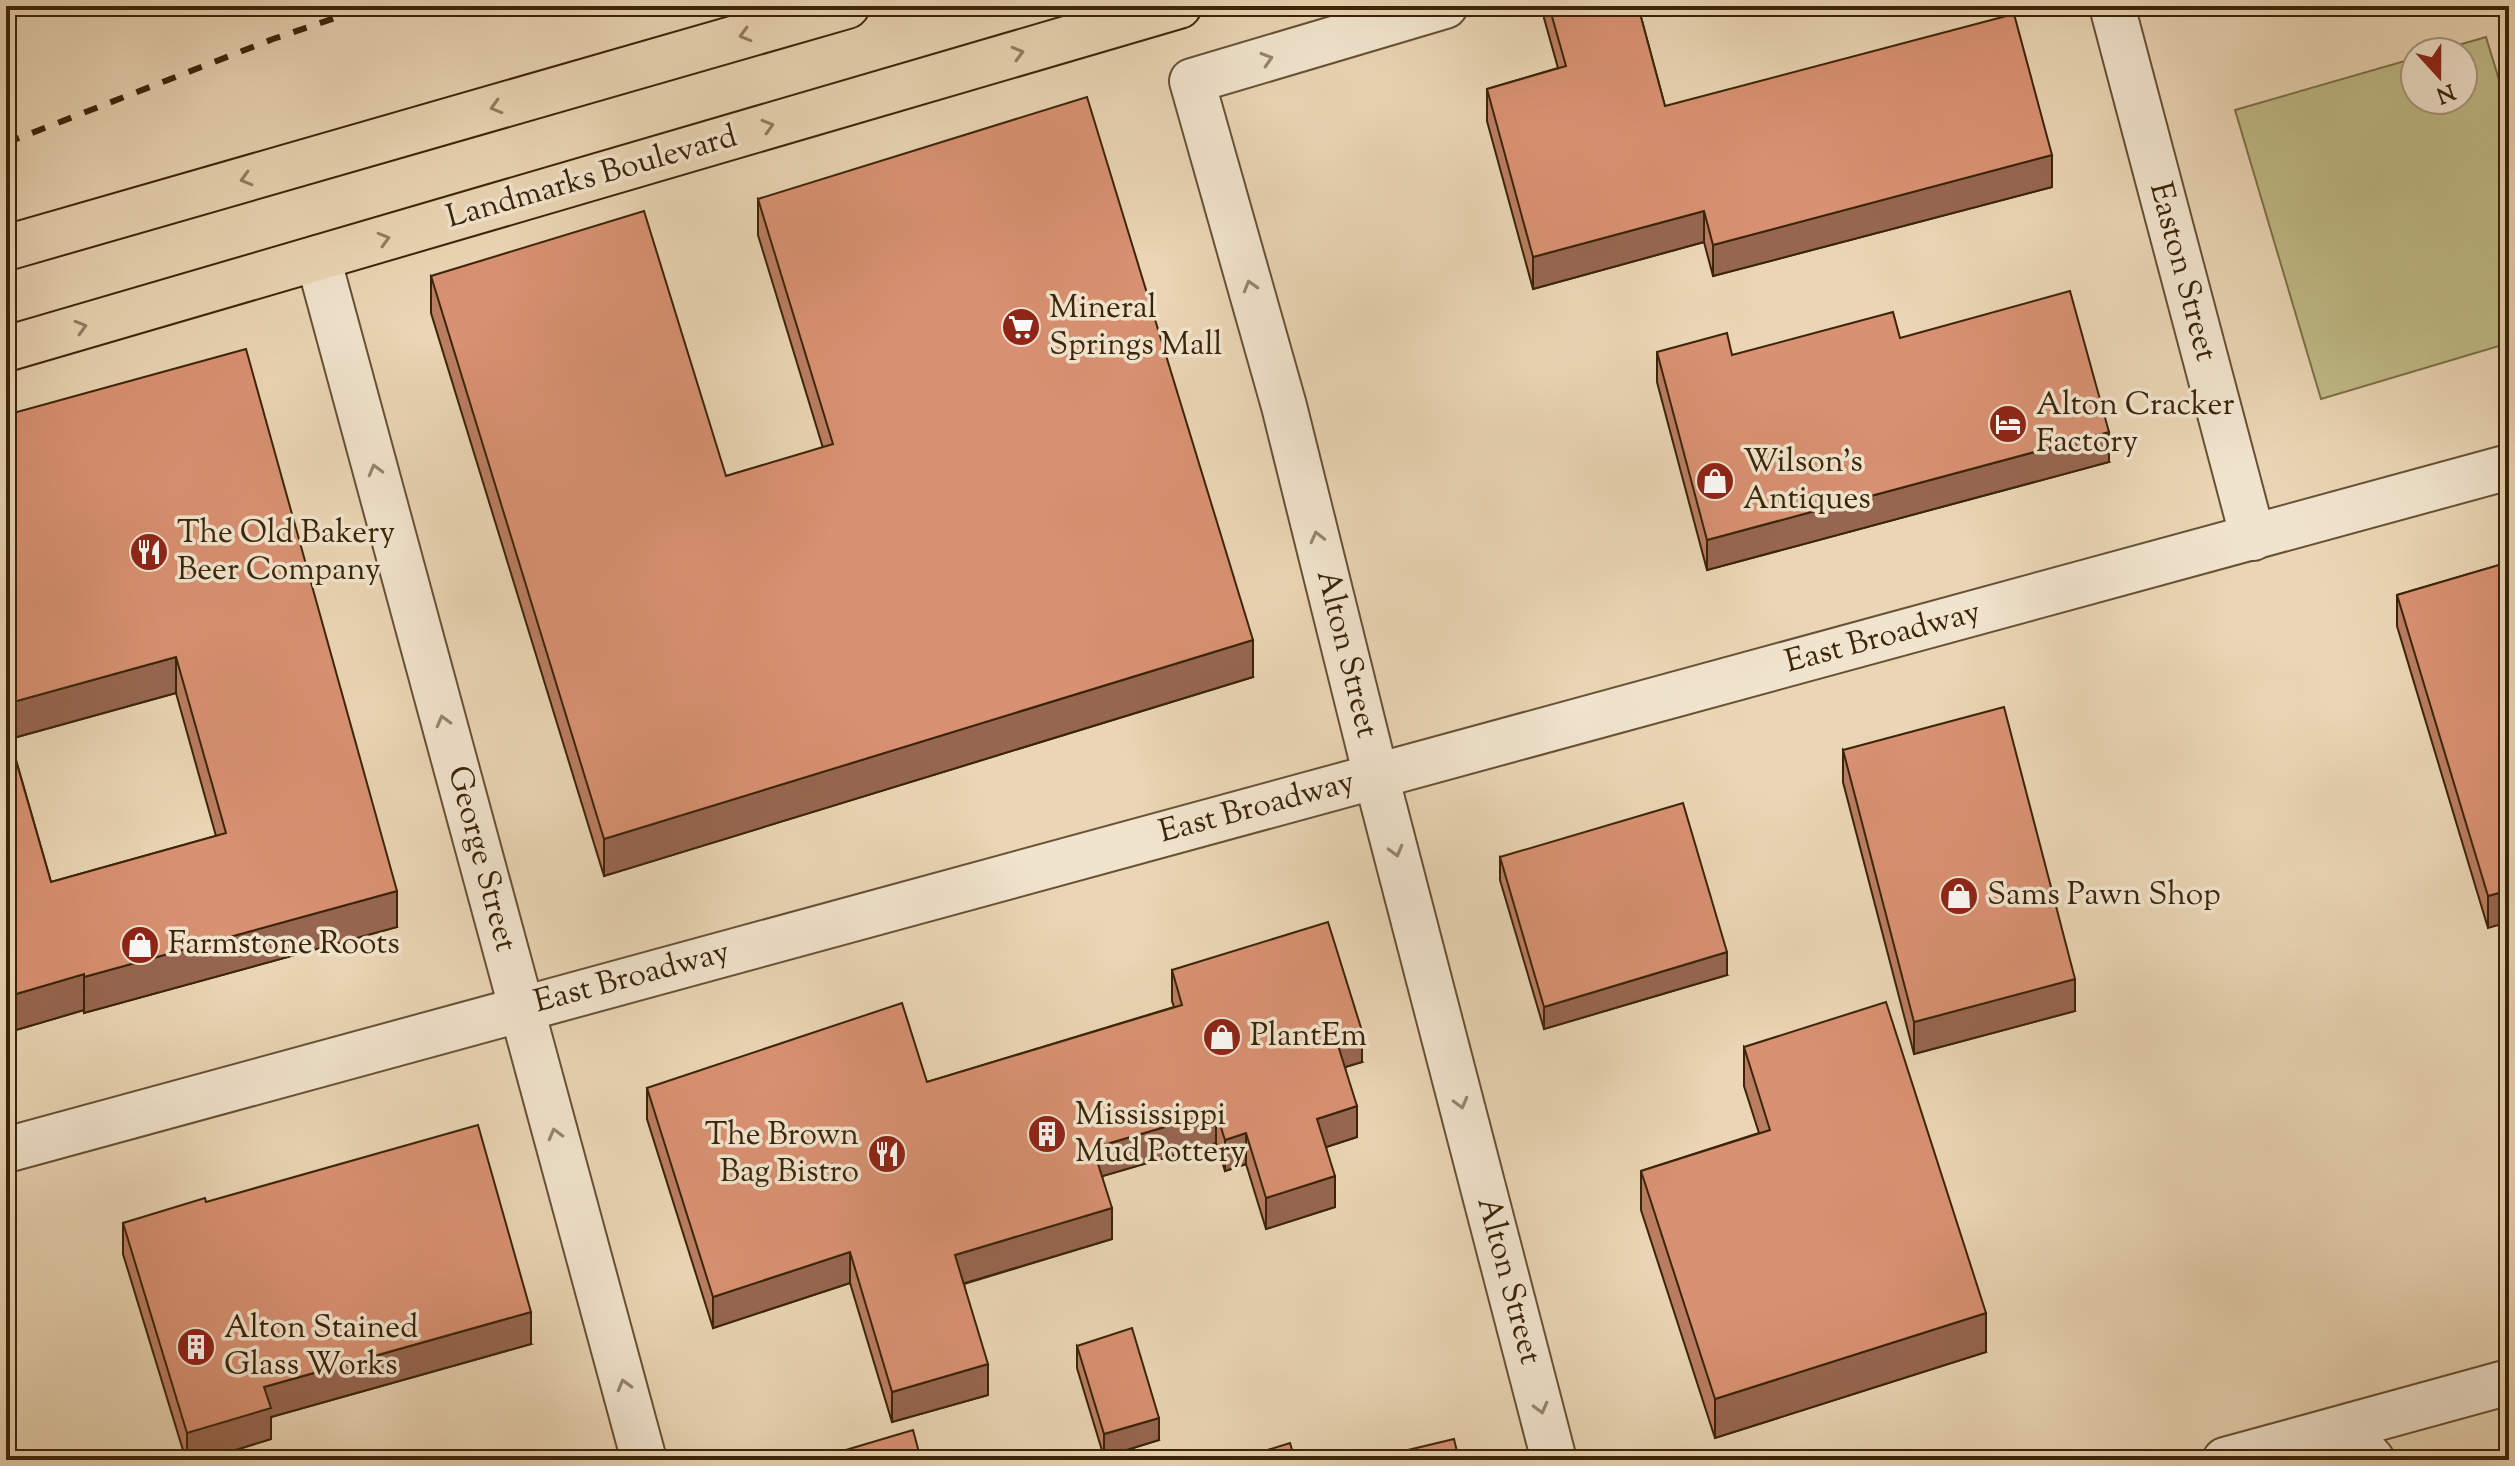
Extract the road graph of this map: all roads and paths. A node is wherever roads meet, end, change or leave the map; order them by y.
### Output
1 (847, 6) edge
2 (1179, 6) edge
3 (1445, 6) edge
4 (2112, 6) edge
5 (6, 248) edge
6 (318, 258) junction
7 (6, 349) edge
8 (2509, 467) edge
9 (2253, 538) junction
10 (1376, 776) junction
11 (521, 1008) junction
12 (6, 1150) edge
13 (2509, 1382) edge
14 (2344, 1428) junction
15 (644, 1460) edge
16 (1554, 1460) edge
17 (2225, 1460) edge
18 (2372, 1460) edge

1 -> 5 highway
6 -> 2 highway, Landmarks Boulevard
10 -> 3 street, Alton Street
4 - 9 street, Easton Street
7 -> 6 highway, Landmarks Boulevard
11 -> 6 street, George Street
8 - 9 street, East Broadway
9 - 10 street, East Broadway
10 - 11 street, East Broadway
10 -> 16 street, Alton Street
11 - 12 street, East Broadway
15 -> 11 street, George Street
13 - 14 street
14 - 17 street
14 - 18 street

